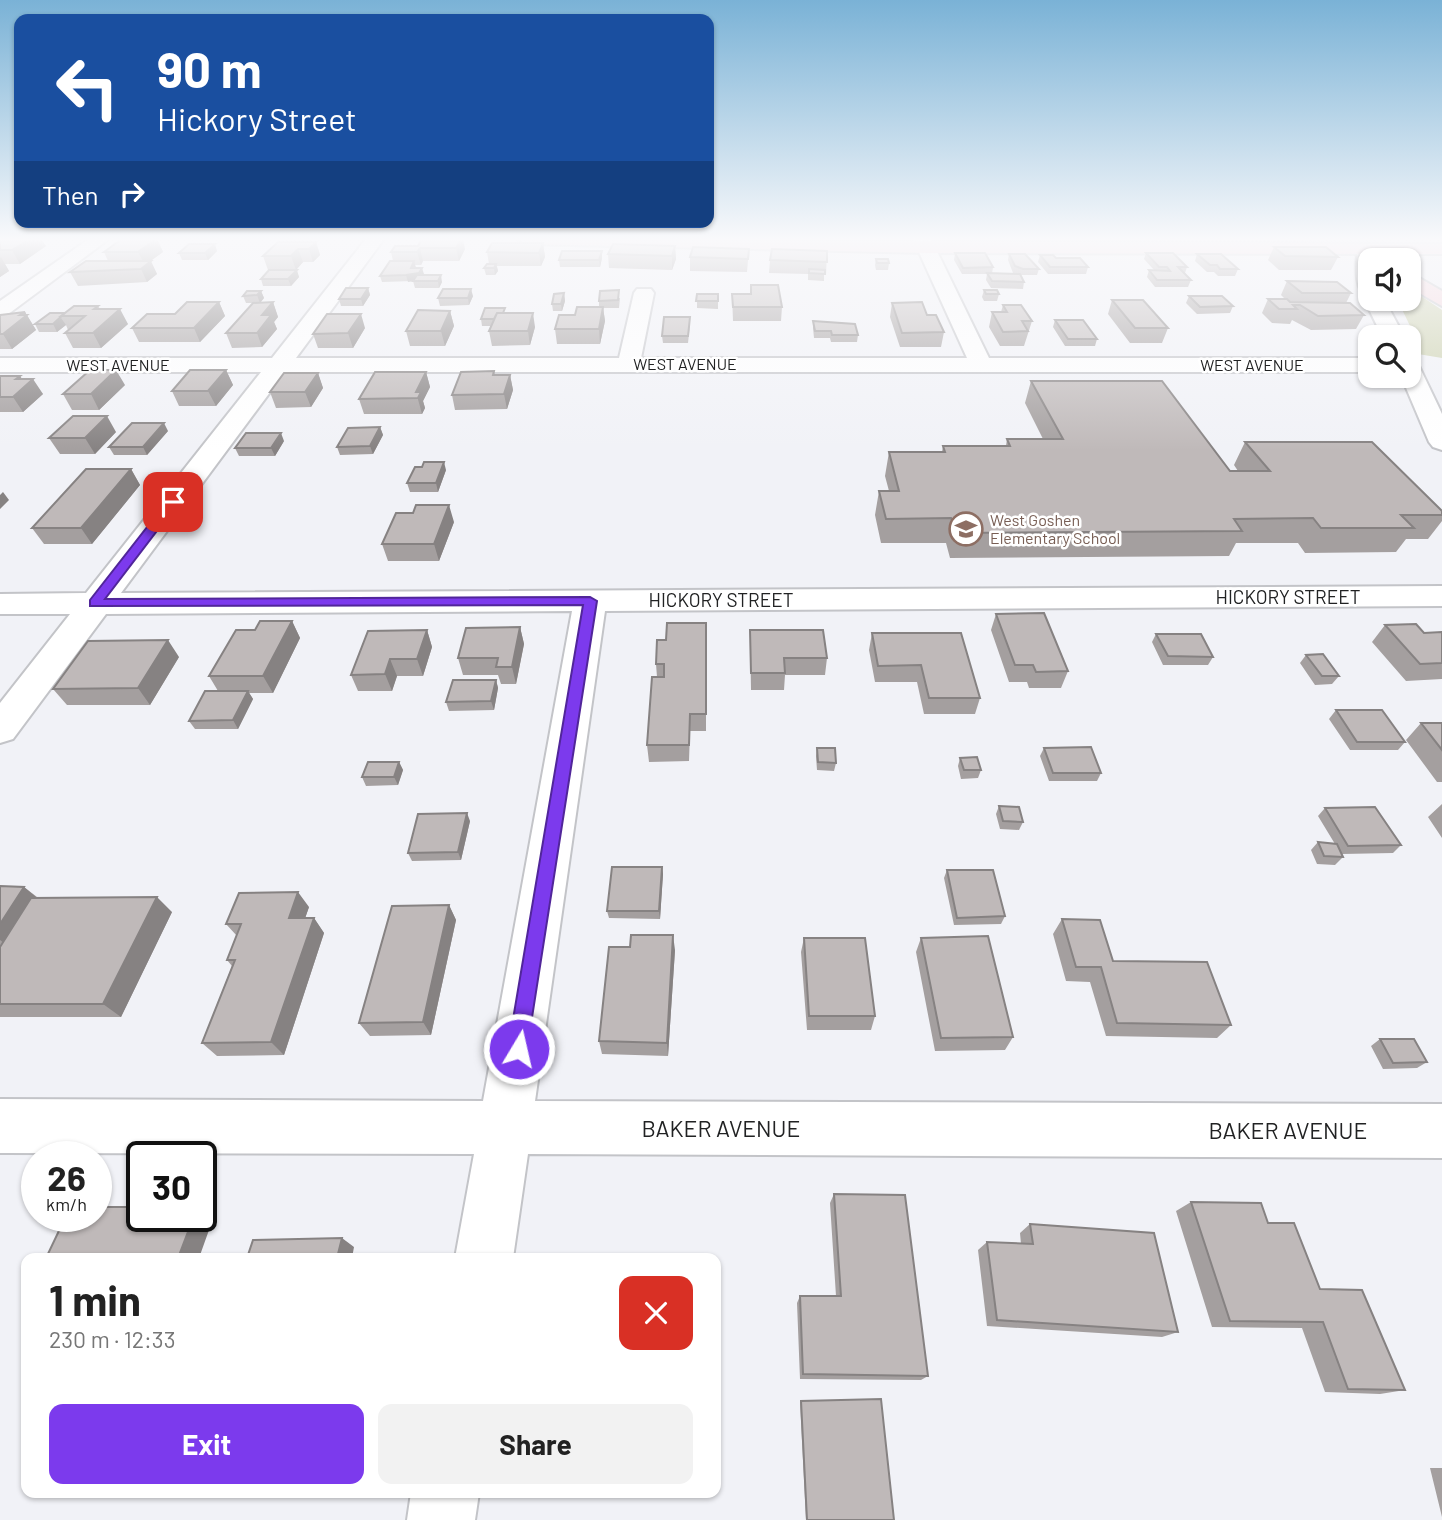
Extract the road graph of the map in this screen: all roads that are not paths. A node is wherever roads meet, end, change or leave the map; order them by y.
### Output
1 (322, 310) edge
2 (640, 310) edge
3 (956, 310) edge
4 (629, 364) junction
5 (0, 365) edge
6 (280, 365) junction
7 (981, 365) junction
8 (1358, 365) edge
9 (1421, 378) edge
10 (1442, 442) edge
11 (1442, 596) edge
12 (590, 601) junction
13 (95, 603) junction
14 (0, 604) edge
15 (0, 729) edge
16 (0, 1126) edge
17 (506, 1128) junction
18 (1442, 1131) edge
19 (485, 1253) edge
20 (445, 1498) edge
21 (441, 1520) edge

1 - 6 street
2 - 4 street
3 - 7 street
4 - 6 street, WEST AVENUE
4 - 7 street, WEST AVENUE
5 - 6 street, WEST AVENUE
6 - 13 street
7 - 8 street, WEST AVENUE
9 - 10 street
11 - 12 street, HICKORY STREET
12 - 13 street, HICKORY STREET
12 - 17 street
13 - 14 street, HICKORY STREET
13 - 15 street
16 - 17 street, BAKER AVENUE
17 - 18 street, BAKER AVENUE
17 - 19 street
20 - 21 street

